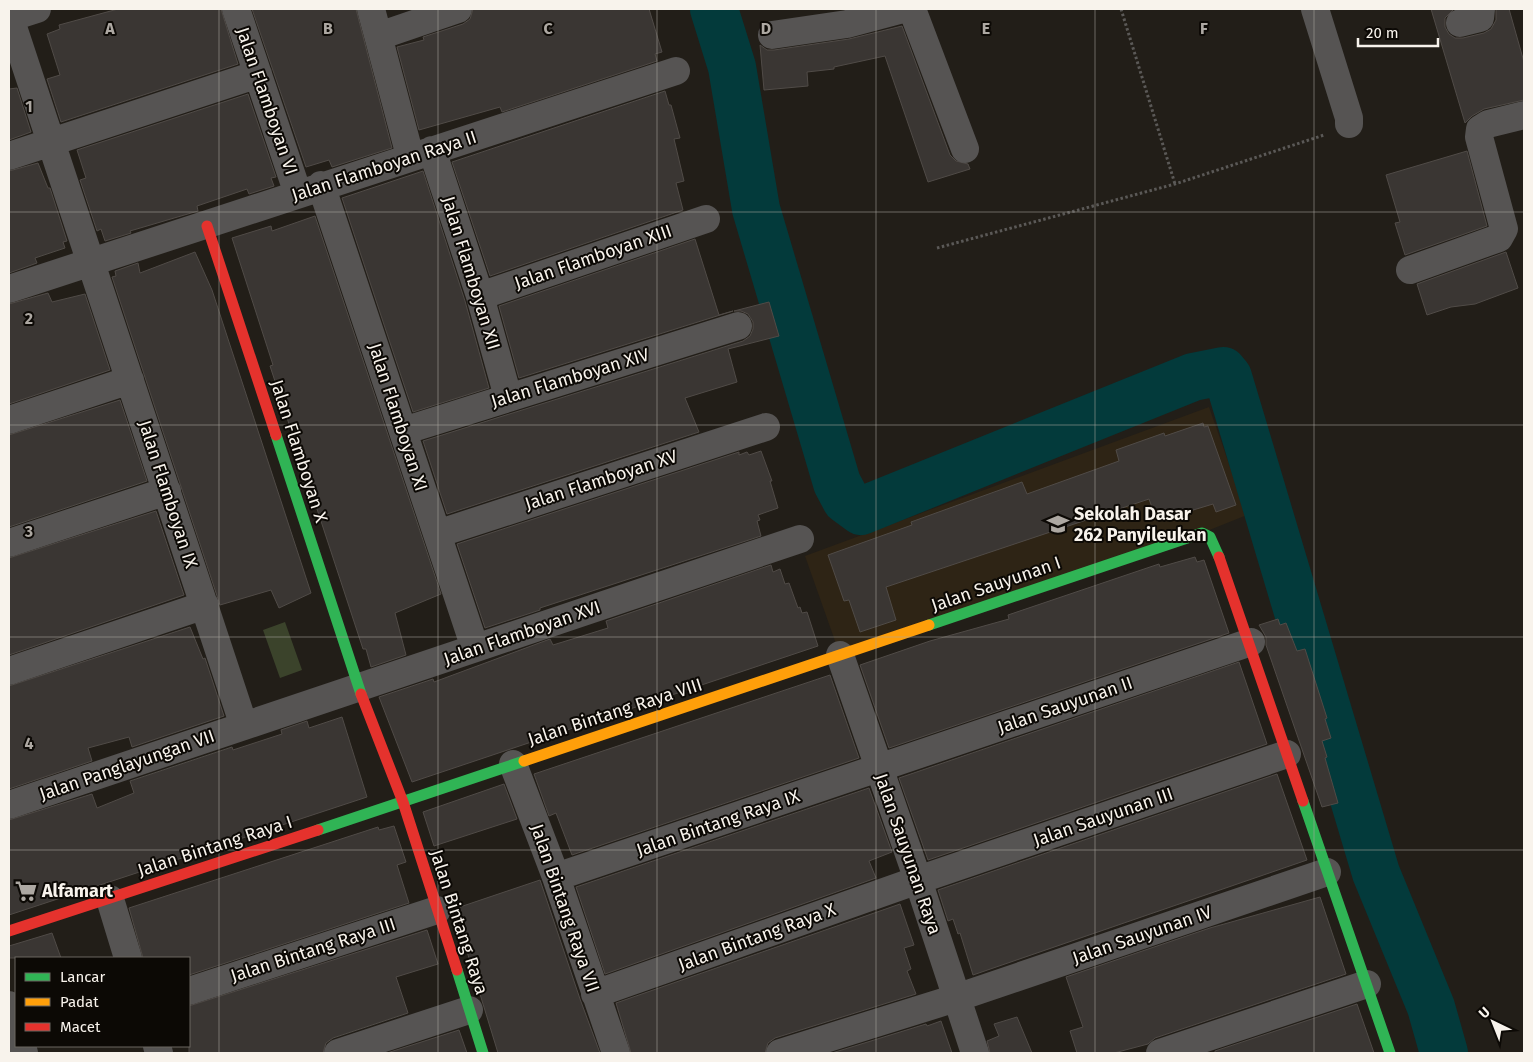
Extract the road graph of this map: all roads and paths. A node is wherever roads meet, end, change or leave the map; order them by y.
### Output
1 (37, 9) edge
2 (236, 9) edge
3 (371, 9) edge
4 (458, 9) edge
5 (903, 9) edge
6 (912, 9) edge
7 (1120, 9) edge
8 (1315, 9) edge
9 (846, 16) edge
10 (9, 17) edge
11 (772, 35) dead end
12 (379, 36) junction
13 (676, 71) dead end
14 (258, 74) junction
15 (1524, 115) edge
16 (1349, 124) joint
17 (52, 142) junction
18 (965, 149) dead end
19 (421, 153) junction
20 (9, 156) edge
21 (1175, 184) junction
22 (310, 190) junction
23 (706, 219) dead end
24 (207, 226) junction
25 (937, 248) dead end
26 (92, 262) junction
27 (1410, 270) dead end
28 (9, 289) edge
29 (480, 296) junction
30 (738, 326) dead end
31 (130, 380) junction
32 (508, 397) junction
33 (9, 420) edge
34 (766, 426) dead end
35 (403, 431) junction
36 (167, 492) junction
37 (437, 534) junction
38 (800, 539) dead end
39 (9, 544) edge
40 (205, 606) junction
41 (1251, 642) junction
42 (476, 648) junction
43 (840, 655) junction
44 (9, 671) edge
45 (359, 687) junction
46 (244, 726) junction
47 (1287, 754) junction
48 (513, 764) junction
49 (880, 769) junction
50 (402, 802) junction
51 (9, 805) edge
52 (1327, 872) junction
53 (556, 877) junction
54 (918, 880) junction
55 (110, 899) junction
56 (437, 910) junction
57 (9, 931) edge
58 (128, 957) edge
59 (1367, 984) junction
60 (190, 991) edge
61 (595, 994) junction
62 (956, 998) junction
63 (9, 1005) edge
64 (469, 1010) junction
65 (15, 1026) edge
66 (338, 1053) edge
67 (483, 1053) edge
68 (616, 1053) edge
69 (780, 1053) edge
70 (975, 1053) edge
71 (1160, 1053) edge
72 (1390, 1053) edge

1 - 10 street
2 - 14 street, Jalan Flamboyan VI
3 - 12 street, Jalan Flamboyan XII
4 - 12 street
5 - 9 street
6 - 18 street
7 - 21 path
8 - 16 street
9 - 11 street
10 - 17 street, Jalan Flamboyan IX
12 - 19 street, Jalan Flamboyan XII
13 - 19 street, Jalan Flamboyan Raya II
14 - 17 street
14 - 22 street, Jalan Flamboyan VI
15 - 27 street
16 - 21 path
17 - 20 street
17 - 26 street, Jalan Flamboyan IX
19 - 22 street, Jalan Flamboyan Raya II
19 - 29 street, Jalan Flamboyan XII
21 - 25 path
22 - 24 street, Jalan Flamboyan Raya II
22 - 35 street, Jalan Flamboyan XI
23 - 29 street, Jalan Flamboyan XIII
24 - 26 street, Jalan Flamboyan Raya II
24 - 45 street, Jalan Flamboyan X
26 - 28 street, Jalan Flamboyan Raya II
26 - 31 street, Jalan Flamboyan IX
29 - 32 street, Jalan Flamboyan XII
30 - 32 street, Jalan Flamboyan XIV
31 - 33 street
31 - 36 street, Jalan Flamboyan IX
32 - 35 street, Jalan Flamboyan XIV
34 - 37 street, Jalan Flamboyan XV
35 - 37 street, Jalan Flamboyan XI
36 - 39 street
36 - 40 street, Jalan Flamboyan IX
37 - 42 street, Jalan Flamboyan XI
38 - 42 street, Jalan Flamboyan XVI
40 - 44 street
40 - 46 street, Jalan Flamboyan IX
41 - 43 street, Jalan Sauyunan I
41 - 47 street
41 - 49 street, Jalan Sauyunan II
42 - 45 street, Jalan Flamboyan XVI
43 - 48 street, Jalan Bintang Raya VIII
43 - 49 street, Jalan Sauyunan Raya
45 - 46 street, Jalan Flamboyan XVI
45 - 50 street, Jalan Flamboyan X
46 - 51 street, Jalan Panglayungan VII
47 - 52 street
47 - 54 street, Jalan Sauyunan III
48 - 50 street, Jalan Bintang Raya VIII
48 - 53 street, Jalan Bintang Raya VII
49 - 53 street, Jalan Bintang Raya IX
49 - 54 street, Jalan Sauyunan Raya
50 - 55 street, Jalan Bintang Raya I
50 - 56 street, Jalan Bintang Raya
52 - 59 street
52 - 62 street, Jalan Sauyunan IV
53 - 61 street, Jalan Bintang Raya VII
54 - 61 street, Jalan Bintang Raya X
54 - 62 street, Jalan Sauyunan Raya
55 - 57 street, Jalan Bintang Raya I
55 - 58 street
56 - 60 street, Jalan Bintang Raya III
56 - 64 street, Jalan Bintang Raya
59 - 71 street
59 - 72 street
61 - 68 street, Jalan Bintang Raya VII
62 - 69 street, Jalan Sauyunan IV
62 - 70 street, Jalan Sauyunan Raya
63 - 65 street
64 - 66 street
64 - 67 street, Jalan Bintang Raya

